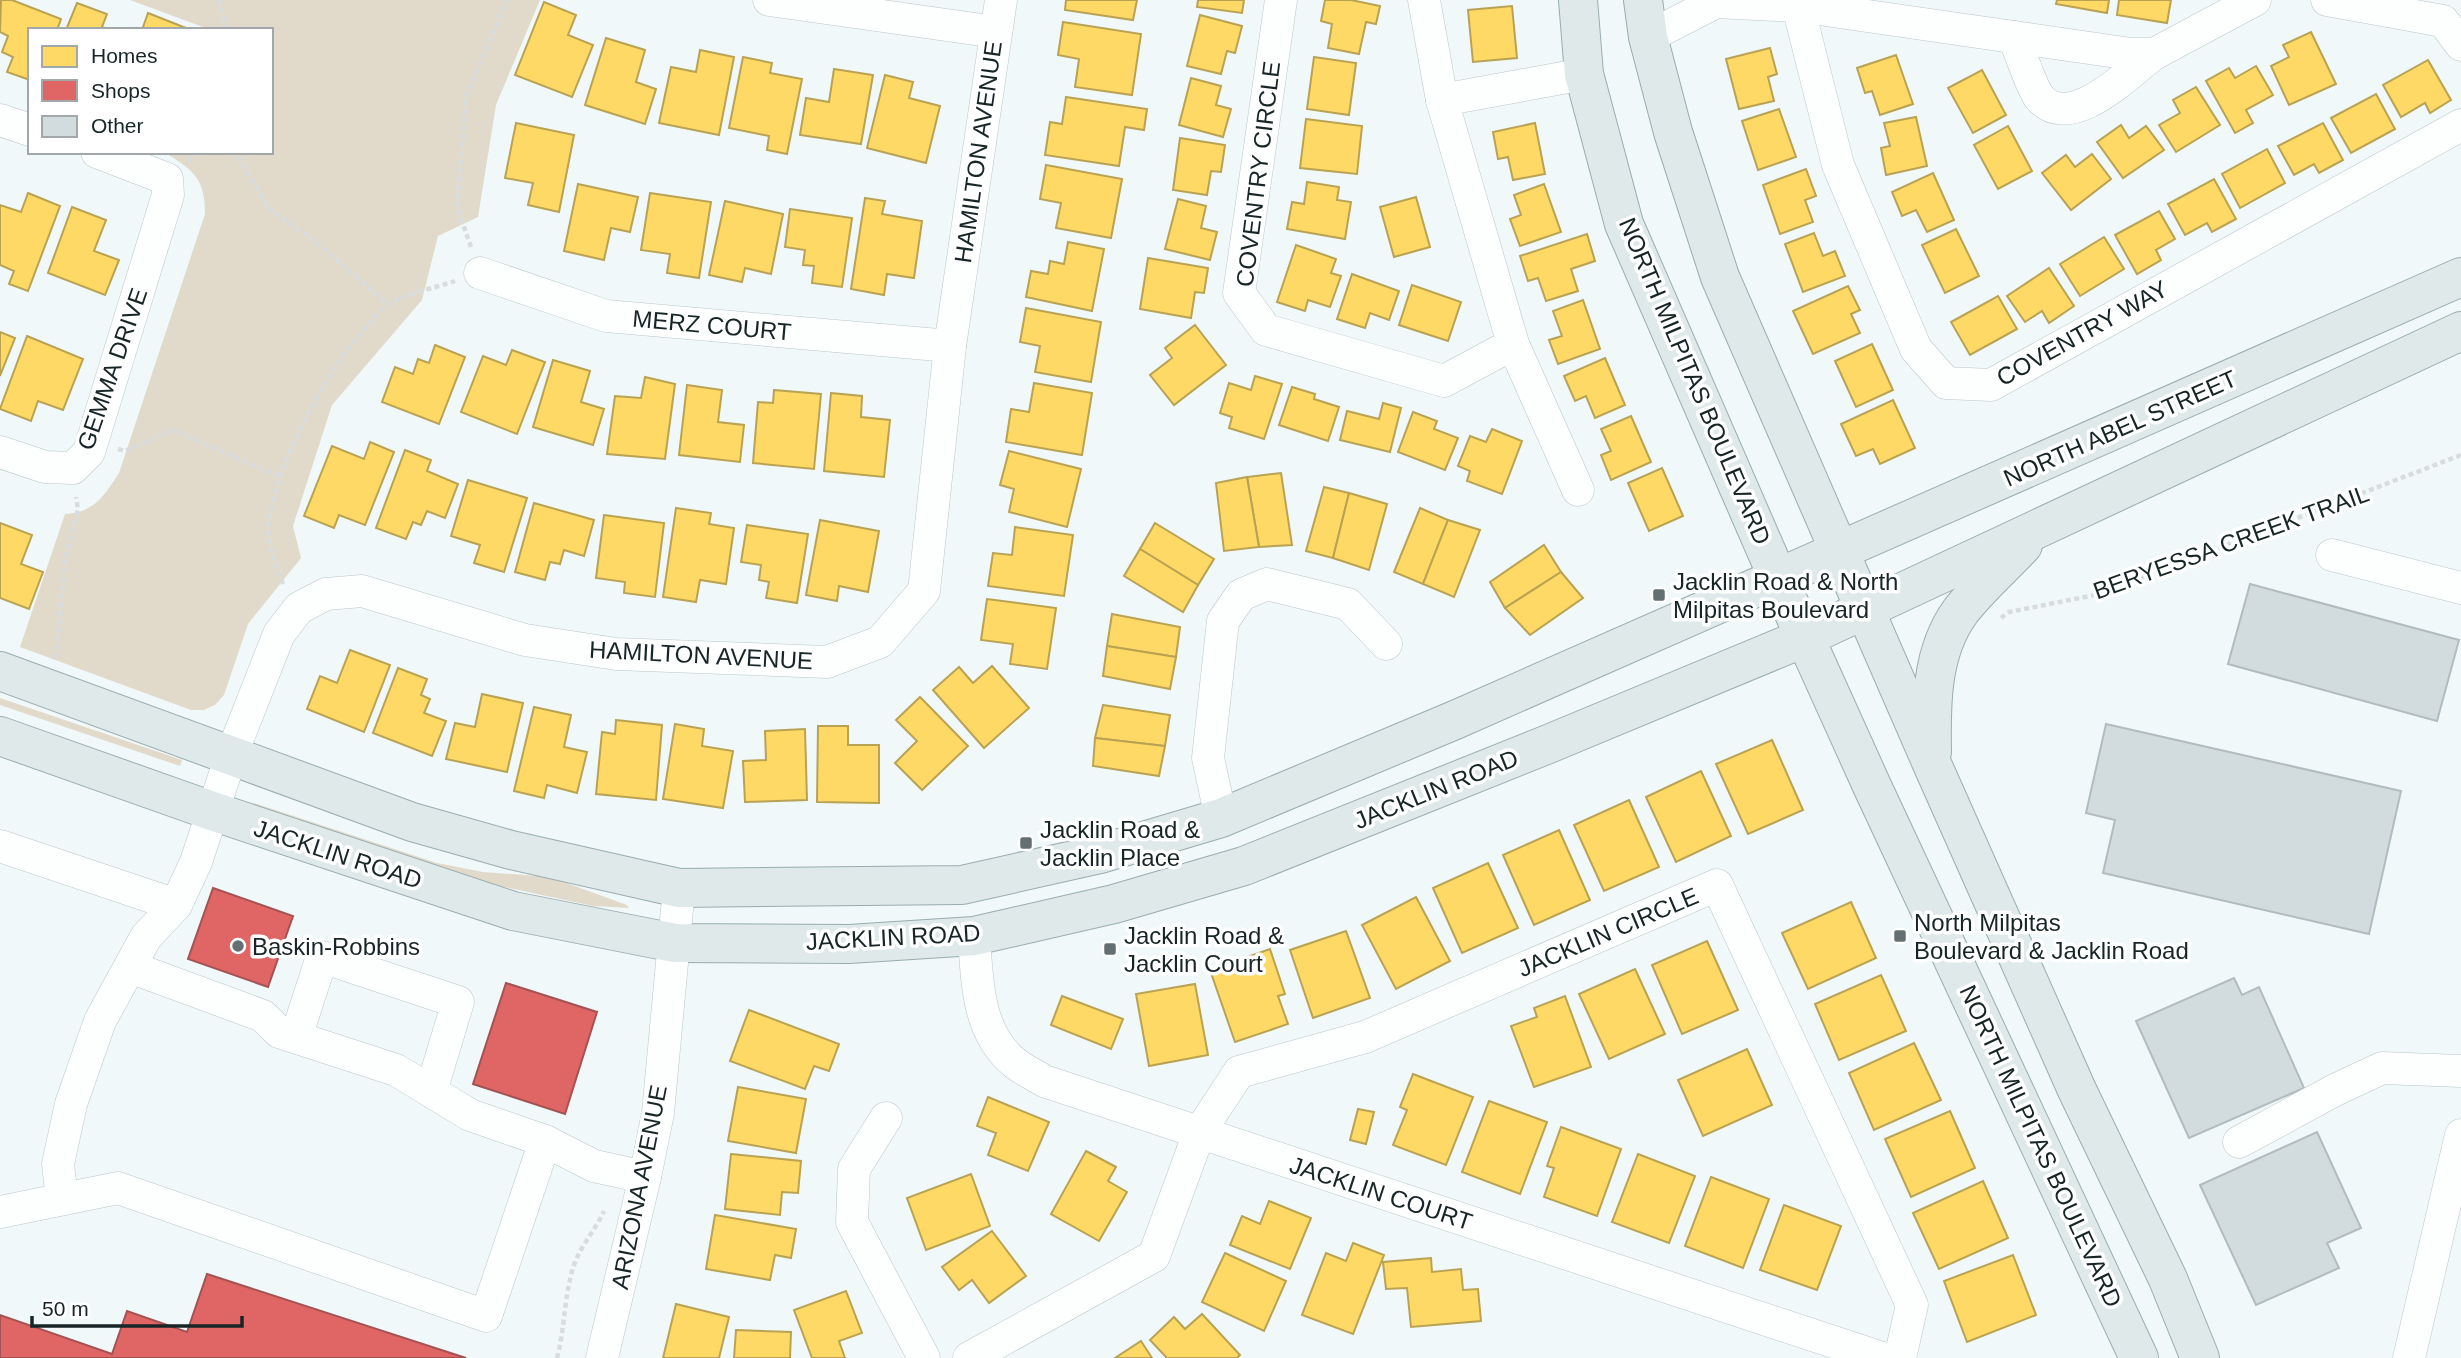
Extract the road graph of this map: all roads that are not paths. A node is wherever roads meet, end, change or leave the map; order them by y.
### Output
1 (769, 0) edge
2 (1001, 0) edge
3 (1280, 0) edge
4 (1424, 0) edge
5 (1578, 0) edge
6 (2255, 0) edge
7 (2327, 0) edge
8 (1798, 6) junction
9 (1645, 18) edge
10 (996, 32) junction
11 (2014, 37) junction
12 (2461, 45) edge
13 (2154, 54) junction
14 (1584, 74) junction
15 (1443, 100) junction
16 (0, 120) edge
17 (2461, 125) edge
18 (28, 129) edge
19 (102, 154) edge
20 (480, 273) road end
21 (2461, 277) edge
22 (2461, 331) edge
23 (1513, 344) junction
24 (950, 346) junction
25 (0, 452) edge
26 (1578, 490) dead end
27 (2038, 529) junction
28 (1839, 552) junction
29 (2332, 555) dead end
30 (1778, 578) junction
31 (2461, 588) edge
32 (1865, 609) junction
33 (1806, 637) junction
34 (1386, 645) dead end
35 (0, 671) edge
36 (0, 736) edge
37 (231, 756) junction
38 (1932, 764) junction
39 (212, 811) junction
40 (1221, 818) junction
41 (0, 846) edge
42 (679, 888) junction
43 (176, 905) junction
44 (974, 936) junction
45 (675, 943) junction
46 (130, 967) junction
47 (296, 1037) junction
48 (2461, 1070) edge
49 (431, 1091) junction
50 (886, 1118) dead end
51 (1199, 1133) junction
52 (2461, 1135) edge
53 (545, 1141) junction
54 (2239, 1142) dead end
55 (645, 1177) junction
56 (62, 1199) junction
57 (0, 1212) edge
58 (602, 1358) edge
59 (924, 1358) edge
60 (969, 1358) edge
61 (1882, 1358) edge
62 (1900, 1358) edge
63 (2140, 1358) edge
64 (2200, 1358) edge
65 (2409, 1358) edge

1 - 10 street
2 - 10 street, HAMILTON AVENUE
3 - 23 street, COVENTRY CIRCLE
4 - 15 street
5 - 14 main road, NORTH MILPITAS BOULEVARD
6 - 13 street
7 - 12 street
8 - 9 street
8 - 11 street
8 - 17 street, COVENTRY WAY
9 - 28 main road
10 - 24 street, HAMILTON AVENUE
11 - 13 street
11 - 13 street
14 - 15 street
14 - 30 main road, NORTH MILPITAS BOULEVARD
15 - 23 street
16 - 18 street
19 - 25 street, GEMMA DRIVE
20 - 24 street, MERZ COURT
21 - 28 main road, NORTH ABEL STREET
22 - 27 main road
23 - 26 street
24 - 37 street, HAMILTON AVENUE
27 - 32 main road
27 - 38 main road
28 - 30 main road, NORTH ABEL STREET
28 - 32 main road
29 - 31 street
30 - 33 main road, NORTH MILPITAS BOULEVARD
30 - 40 main road, JACKLIN ROAD
32 - 33 main road
32 - 38 main road
33 - 44 main road, JACKLIN ROAD
33 - 63 main road, NORTH MILPITAS BOULEVARD
34 - 40 street
35 - 37 main road, JACKLIN ROAD
36 - 39 main road, JACKLIN ROAD
37 - 39 street, HAMILTON AVENUE
37 - 42 main road, JACKLIN ROAD
38 - 64 main road
39 - 43 street, HAMILTON AVENUE
39 - 45 main road, JACKLIN ROAD
40 - 42 main road, JACKLIN ROAD
41 - 43 street
42 - 45 street, ARIZONA AVENUE
43 - 46 street, HAMILTON AVENUE
44 - 45 main road, JACKLIN ROAD
44 - 51 street, JACKLIN COURT
45 - 55 street, ARIZONA AVENUE
46 - 47 street
46 - 56 street, HAMILTON AVENUE
47 - 49 street
47 - 49 street
48 - 54 street
49 - 53 street
50 - 59 street
51 - 60 street
51 - 61 street, JACKLIN COURT
51 - 62 street, JACKLIN CIRCLE
52 - 65 street
53 - 55 street
53 - 56 street
55 - 58 street, ARIZONA AVENUE
56 - 57 street

